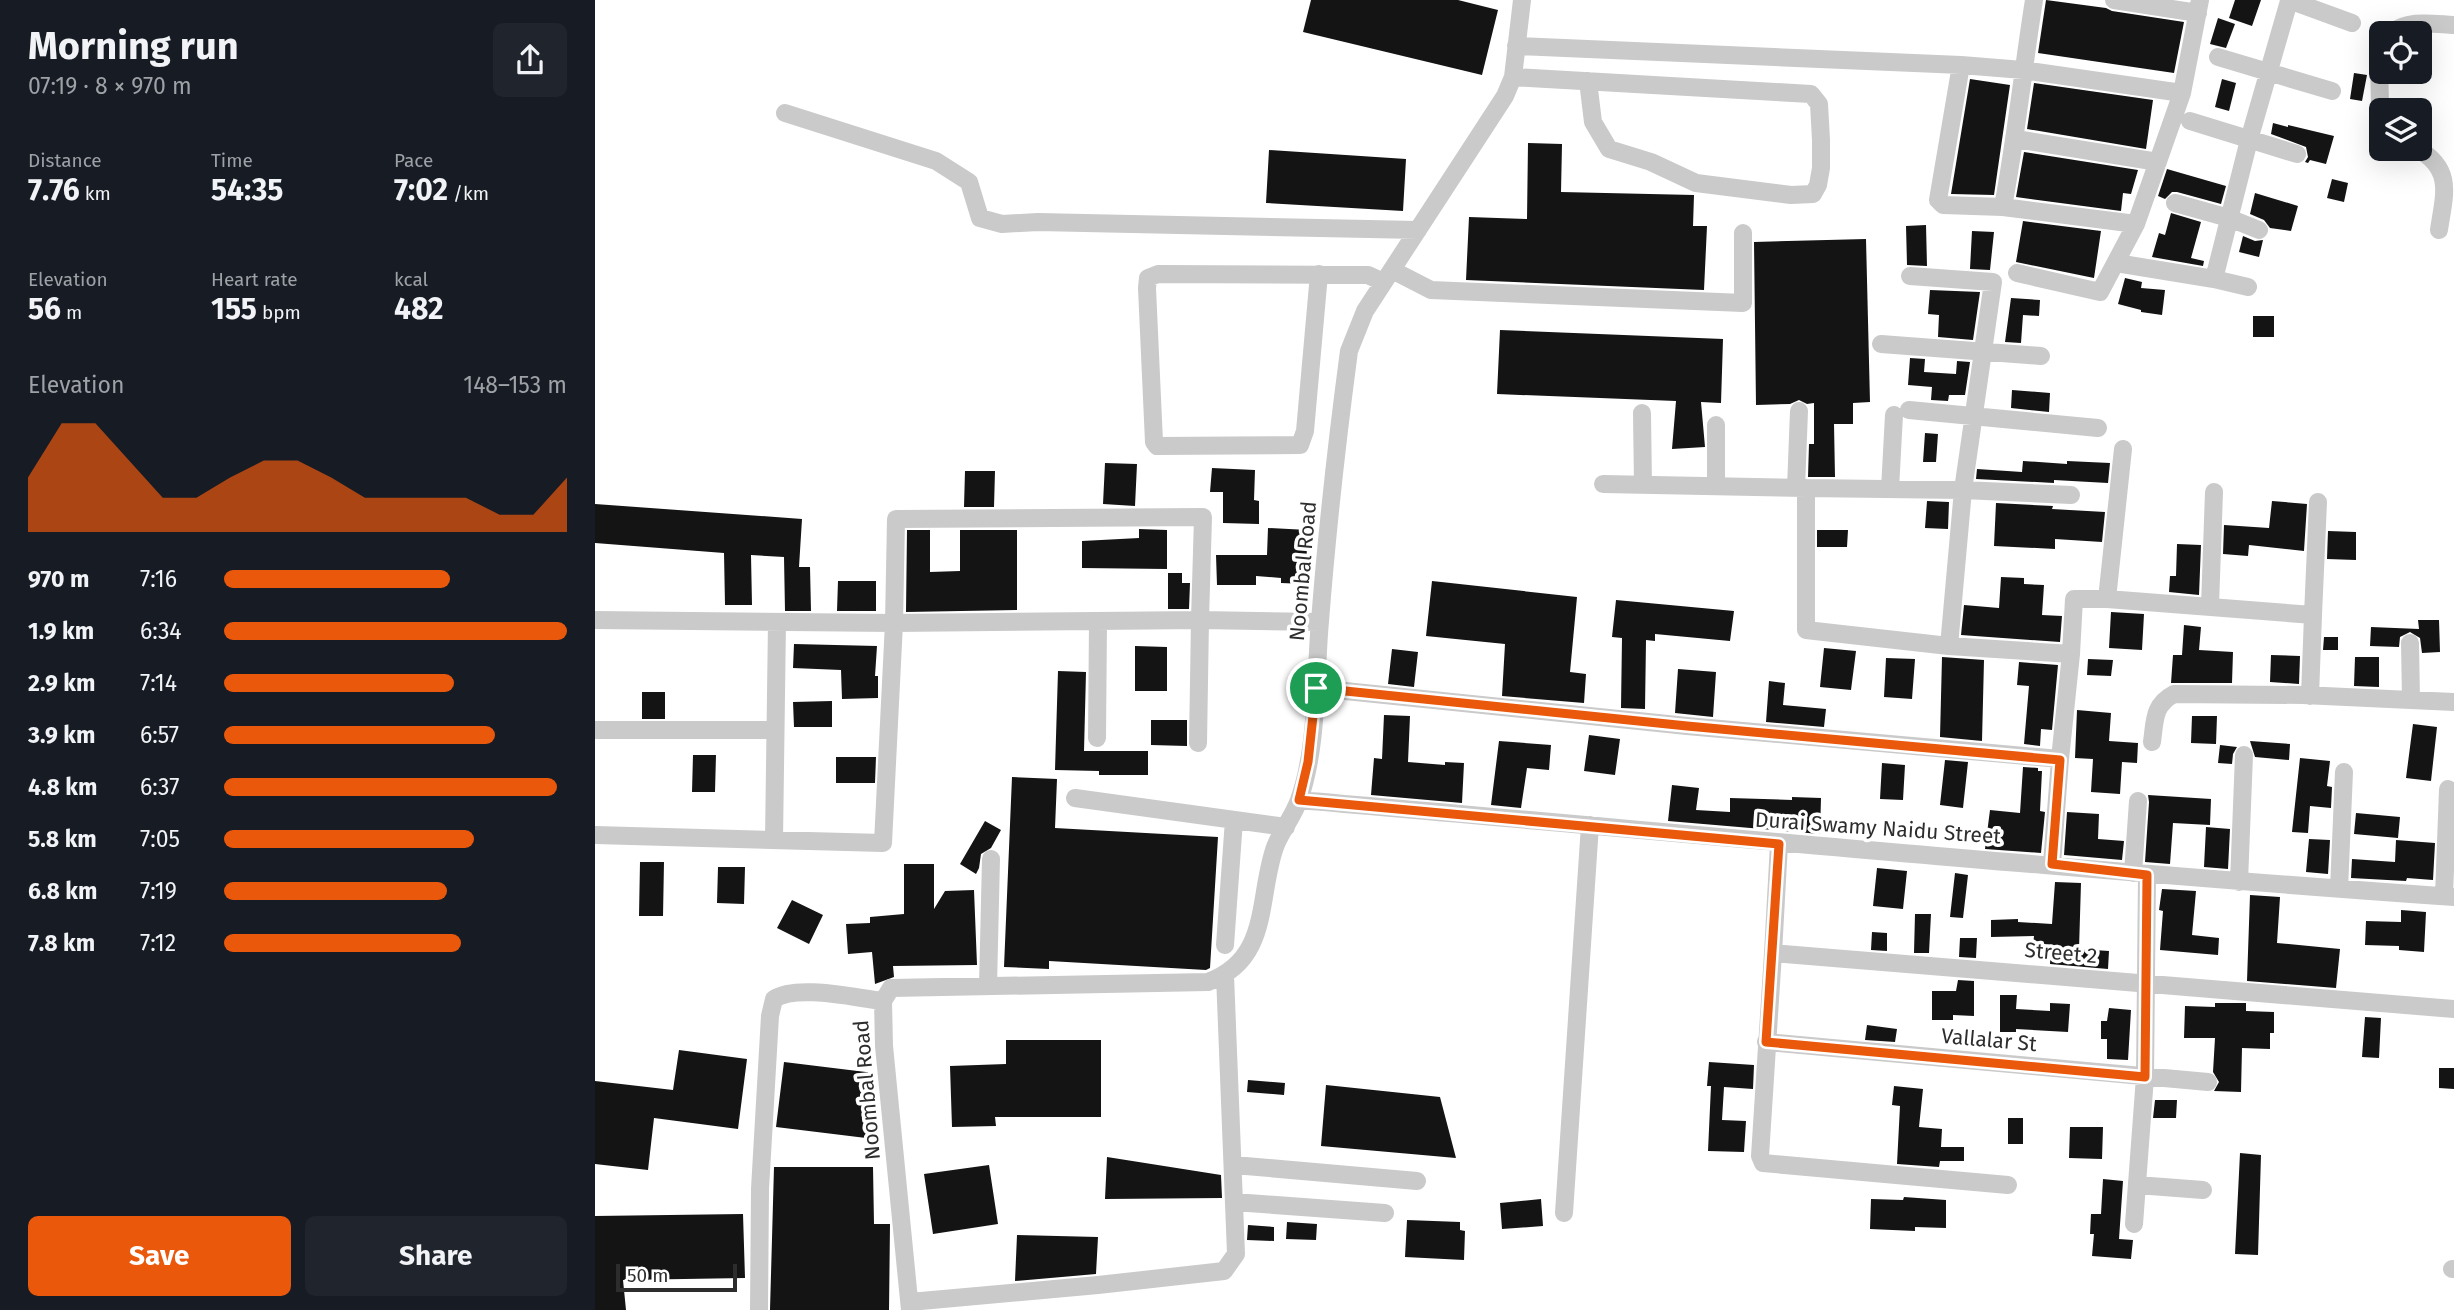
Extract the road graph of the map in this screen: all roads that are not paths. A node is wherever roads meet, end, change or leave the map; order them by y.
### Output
1 (1522, 0) edge
2 (2034, 0) edge
3 (2114, 0) edge
4 (2289, 0) edge
5 (2199, 6) edge
6 (2352, 23) dead end
7 (2432, 24) edge
8 (2454, 25) edge
9 (1516, 46) junction
10 (2218, 57) dead end
11 (1961, 65) junction
12 (2022, 70) junction
13 (2270, 71) junction
14 (1513, 77) junction
15 (1588, 81) junction
16 (2332, 91) dead end
17 (2182, 93) junction
18 (785, 113) dead end
19 (2190, 121) dead end
20 (2016, 139) junction
21 (2249, 140) junction
22 (2297, 154) dead end
23 (2432, 159) edge
24 (2158, 162) junction
25 (2175, 203) dead end
26 (2003, 207) junction
27 (2229, 218) junction
28 (2136, 224) junction
29 (1418, 230) junction
30 (2259, 230) dead end
31 (2439, 230) dead end
32 (1743, 233) dead end
33 (2116, 263) junction
34 (2017, 273) dead end
35 (1319, 274) junction
36 (1910, 275) dead end
37 (1388, 276) junction
38 (2214, 279) junction
39 (2248, 287) dead end
40 (1881, 344) dead end
41 (1984, 352) junction
42 (2042, 356) dead end
43 (1799, 411) dead end
44 (1642, 413) dead end
45 (1974, 416) junction
46 (1716, 425) dead end
47 (2098, 428) dead end
48 (2123, 449) dead end
49 (1603, 484) dead end
50 (1643, 485) junction
51 (1716, 486) junction
52 (1801, 488) junction
53 (1890, 489) junction
54 (1963, 490) junction
55 (2214, 492) dead end
56 (2071, 495) dead end
57 (2318, 502) dead end
58 (2107, 599) junction
59 (2210, 606) junction
60 (2313, 615) junction
61 (595, 620) edge
62 (1200, 620) junction
63 (1098, 621) junction
64 (777, 622) junction
65 (894, 622) junction
66 (1320, 622) junction
67 (2410, 643) dead end
68 (1949, 646) junction
69 (2071, 654) junction
70 (1316, 688) junction
71 (2310, 695) junction
72 (2411, 700) junction
73 (2454, 702) edge
74 (595, 730) edge
75 (775, 730) junction
76 (1097, 738) dead end
77 (2151, 742) dead end
78 (1198, 743) dead end
79 (2244, 755) dead end
80 (2060, 760) junction
81 (2344, 772) dead end
82 (2448, 789) dead end
83 (1075, 799) dead end
84 (1299, 800) junction
85 (2138, 801) dead end
86 (1234, 820) junction
87 (1590, 825) junction
88 (1286, 827) junction
89 (595, 835) edge
90 (774, 840) junction
91 (1779, 844) junction
92 (991, 859) dead end
93 (2052, 864) junction
94 (2140, 874) junction
95 (2239, 881) junction
96 (2339, 889) junction
97 (2449, 897) edge
98 (1225, 945) dead end
99 (1773, 953) junction
100 (1226, 975) junction
101 (2145, 983) junction
102 (988, 986) junction
103 (883, 1001) junction
104 (2454, 1009) edge
105 (1766, 1042) junction
106 (2145, 1077) junction
107 (2209, 1082) dead end
108 (1234, 1165) junction
109 (1417, 1181) dead end
110 (2008, 1185) dead end
111 (2137, 1185) junction
112 (2203, 1190) dead end
113 (1234, 1202) junction
114 (1385, 1213) dead end
115 (1564, 1213) dead end
116 (2134, 1224) dead end
117 (910, 1306) edge
118 (758, 1310) edge

1 - 9 street, Noombal Road
2 - 12 street
3 - 5 street
4 - 6 street
4 - 13 street
5 - 17 street
7 - 8 street
9 - 11 street
9 - 14 street, Noombal Road
10 - 13 street
11 - 12 street
11 - 26 street
12 - 17 street
12 - 20 street
13 - 16 street
13 - 21 street
14 - 15 street
14 - 29 street, Noombal Road
15 - 15 street
17 - 24 street
18 - 29 street
19 - 21 street
20 - 24 street
20 - 26 street
21 - 22 street
21 - 27 street
23 - 31 street
24 - 28 street
25 - 27 street
26 - 28 street
27 - 30 street
27 - 38 street
28 - 33 street
29 - 37 street, Noombal Road
32 - 37 street
33 - 34 street
33 - 38 street
35 - 35 street
35 - 37 street
36 - 41 street
37 - 66 street, Noombal Road
38 - 39 street
40 - 41 street
41 - 42 street
41 - 45 street
43 - 52 street
44 - 50 street
45 - 47 street
45 - 53 street
45 - 54 street
46 - 51 street
48 - 58 street
49 - 50 street
50 - 51 street
51 - 52 street
52 - 53 street
52 - 68 street
53 - 54 street
54 - 56 street
54 - 68 street
55 - 59 street
57 - 60 street
58 - 59 street
58 - 69 street
59 - 60 street
60 - 71 street
61 - 64 street
62 - 63 street
62 - 65 street
62 - 66 street
62 - 78 street
63 - 65 street
63 - 76 street
64 - 65 street
64 - 75 street
65 - 90 street
66 - 70 street, Noombal Road
67 - 72 street
68 - 69 street
69 - 80 street
70 - 80 street
70 - 84 street, Noombal Road
71 - 72 street
71 - 77 street
72 - 73 street
74 - 75 street
75 - 90 street
79 - 95 street
80 - 93 street
81 - 96 street
82 - 97 street
83 - 86 street
84 - 87 street, Durai Swamy Naidu Street
84 - 88 street, Noombal Road
85 - 94 street
86 - 88 street
86 - 98 street
87 - 91 street, Durai Swamy Naidu Street
87 - 115 street
88 - 100 street, Noombal Road
89 - 90 street
91 - 93 street, Durai Swamy Naidu Street
91 - 99 street
92 - 102 street
93 - 94 street, Durai Swamy Naidu Street
94 - 95 street, Durai Swamy Naidu Street
94 - 101 street
95 - 96 street, Durai Swamy Naidu Street
96 - 97 street, Durai Swamy Naidu Street
99 - 101 street, Street 2
99 - 105 street
100 - 102 street, Noombal Road
100 - 108 street
101 - 104 street, Street 2
101 - 106 street
102 - 103 street, Noombal Road
103 - 117 street, Noombal Road
103 - 118 street
105 - 106 street, Vallalar St
105 - 110 street
106 - 107 street, Vallalar St
106 - 111 street
108 - 109 street
108 - 113 street
111 - 112 street
111 - 116 street
113 - 114 street
113 - 117 street

